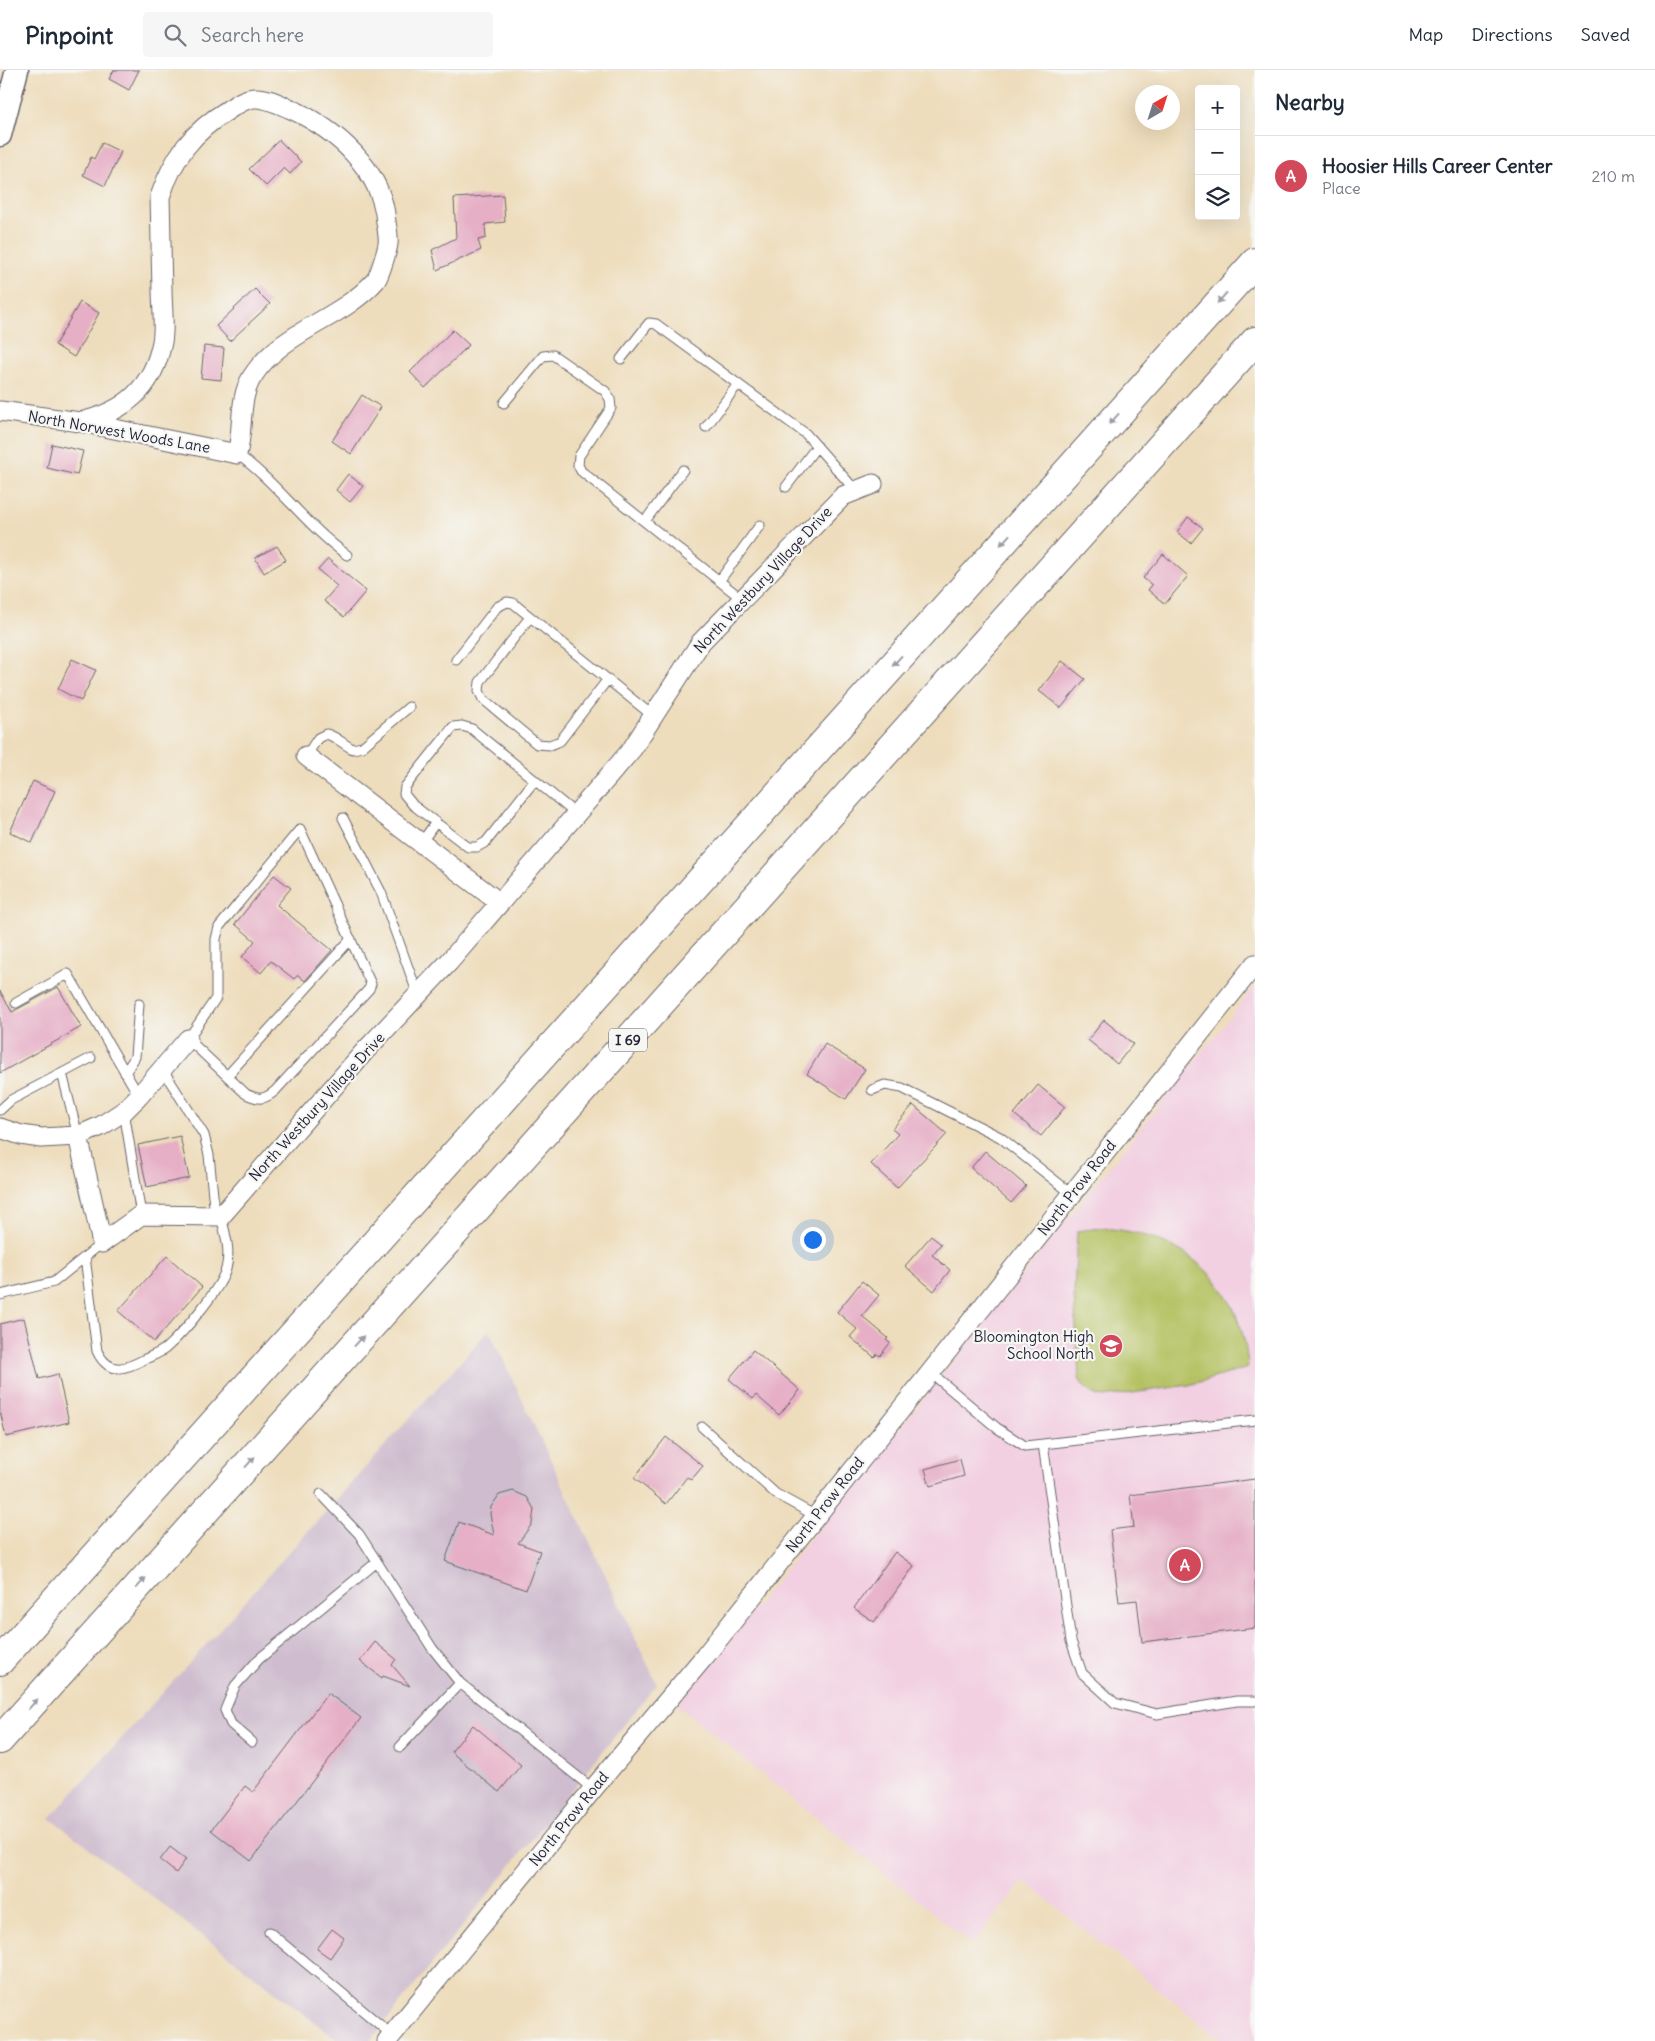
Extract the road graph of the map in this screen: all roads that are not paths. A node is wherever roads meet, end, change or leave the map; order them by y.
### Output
1 (16, 70) edge
2 (0, 134) edge
3 (1255, 262) edge
4 (1255, 341) edge
5 (621, 359) dead end
6 (738, 384) junction
7 (504, 403) dead end
8 (0, 411) edge
9 (80, 422) junction
10 (706, 427) dead end
11 (817, 446) junction
12 (237, 454) junction
13 (683, 470) dead end
14 (786, 487) dead end
15 (864, 487) joint
16 (645, 521) junction
17 (760, 526) dead end
18 (347, 556) dead end
19 (720, 580) junction
20 (742, 599) junction
21 (530, 617) junction
22 (456, 660) dead end
23 (608, 679) junction
24 (409, 707) dead end
25 (654, 716) junction
26 (306, 756) joint
27 (535, 780) junction
28 (576, 814) junction
29 (343, 818) dead end
30 (436, 822) junction
31 (421, 843) junction
32 (500, 903) junction
33 (351, 939) junction
34 (1255, 964) edge
35 (418, 996) junction
36 (16, 1003) dead end
37 (139, 1004) dead end
38 (188, 1039) junction
39 (91, 1058) dead end
40 (162, 1070) junction
41 (125, 1072) junction
42 (62, 1073) junction
43 (227, 1076) junction
44 (872, 1090) dead end
45 (139, 1096) junction
46 (0, 1110) edge
47 (124, 1111) junction
48 (0, 1128) edge
49 (78, 1136) junction
50 (1072, 1194) junction
51 (141, 1215) junction
52 (218, 1216) junction
53 (102, 1243) junction
54 (85, 1256) junction
55 (0, 1295) edge
56 (930, 1372) junction
57 (1255, 1420) edge
58 (702, 1427) dead end
59 (1043, 1444) junction
60 (321, 1494) dead end
61 (816, 1516) junction
62 (377, 1562) junction
63 (0, 1661) edge
64 (460, 1682) junction
65 (1255, 1701) edge
66 (0, 1740) edge
67 (252, 1742) dead end
68 (400, 1747) dead end
69 (593, 1789) junction
70 (269, 1932) dead end
71 (390, 2038) edge

1 - 2 street
3 -> 63 highway
66 -> 4 highway, I 69
5 - 6 lane
6 - 10 lane
6 - 11 lane
7 - 16 lane
8 - 9 street, North Norwest Woods Lane
9 - 12 street, North Norwest Woods Lane
9 - 12 street
11 - 14 lane
11 - 15 lane
12 - 18 lane
13 - 16 lane
15 - 20 street, North Westbury Village Drive
16 - 19 lane
17 - 19 lane
19 - 20 lane
20 - 25 street, North Westbury Village Drive
21 - 22 lane
21 - 23 lane
21 - 23 lane
23 - 25 lane
24 - 26 lane
25 - 28 street, North Westbury Village Drive
26 - 31 street
27 - 28 lane
27 - 30 lane
27 - 30 lane
28 - 32 street, North Westbury Village Drive
29 - 35 lane
30 - 31 lane
31 - 32 street
32 - 35 street, North Westbury Village Drive
33 - 38 lane
33 - 43 lane
33 - 43 lane
34 - 50 street, North Prow Road
35 - 52 street, North Westbury Village Drive
36 - 41 lane
37 - 41 lane
38 - 40 street
38 - 43 lane
39 - 42 lane
40 - 45 street
40 - 52 lane
41 - 45 lane
42 - 46 lane
42 - 49 lane
44 - 50 lane
45 - 47 street
47 - 49 street
47 - 51 lane
48 - 49 street
49 - 53 street
50 - 56 street, North Prow Road
51 - 52 street
51 - 53 street
52 - 54 lane
53 - 54 lane
54 - 55 lane
56 - 59 lane
56 - 61 street, North Prow Road
57 - 59 lane
58 - 61 lane
59 - 65 lane
60 - 62 lane
61 - 69 street, North Prow Road
62 - 64 lane
62 - 67 lane
64 - 68 lane
64 - 69 lane
69 - 71 street, North Prow Road
70 - 71 lane

